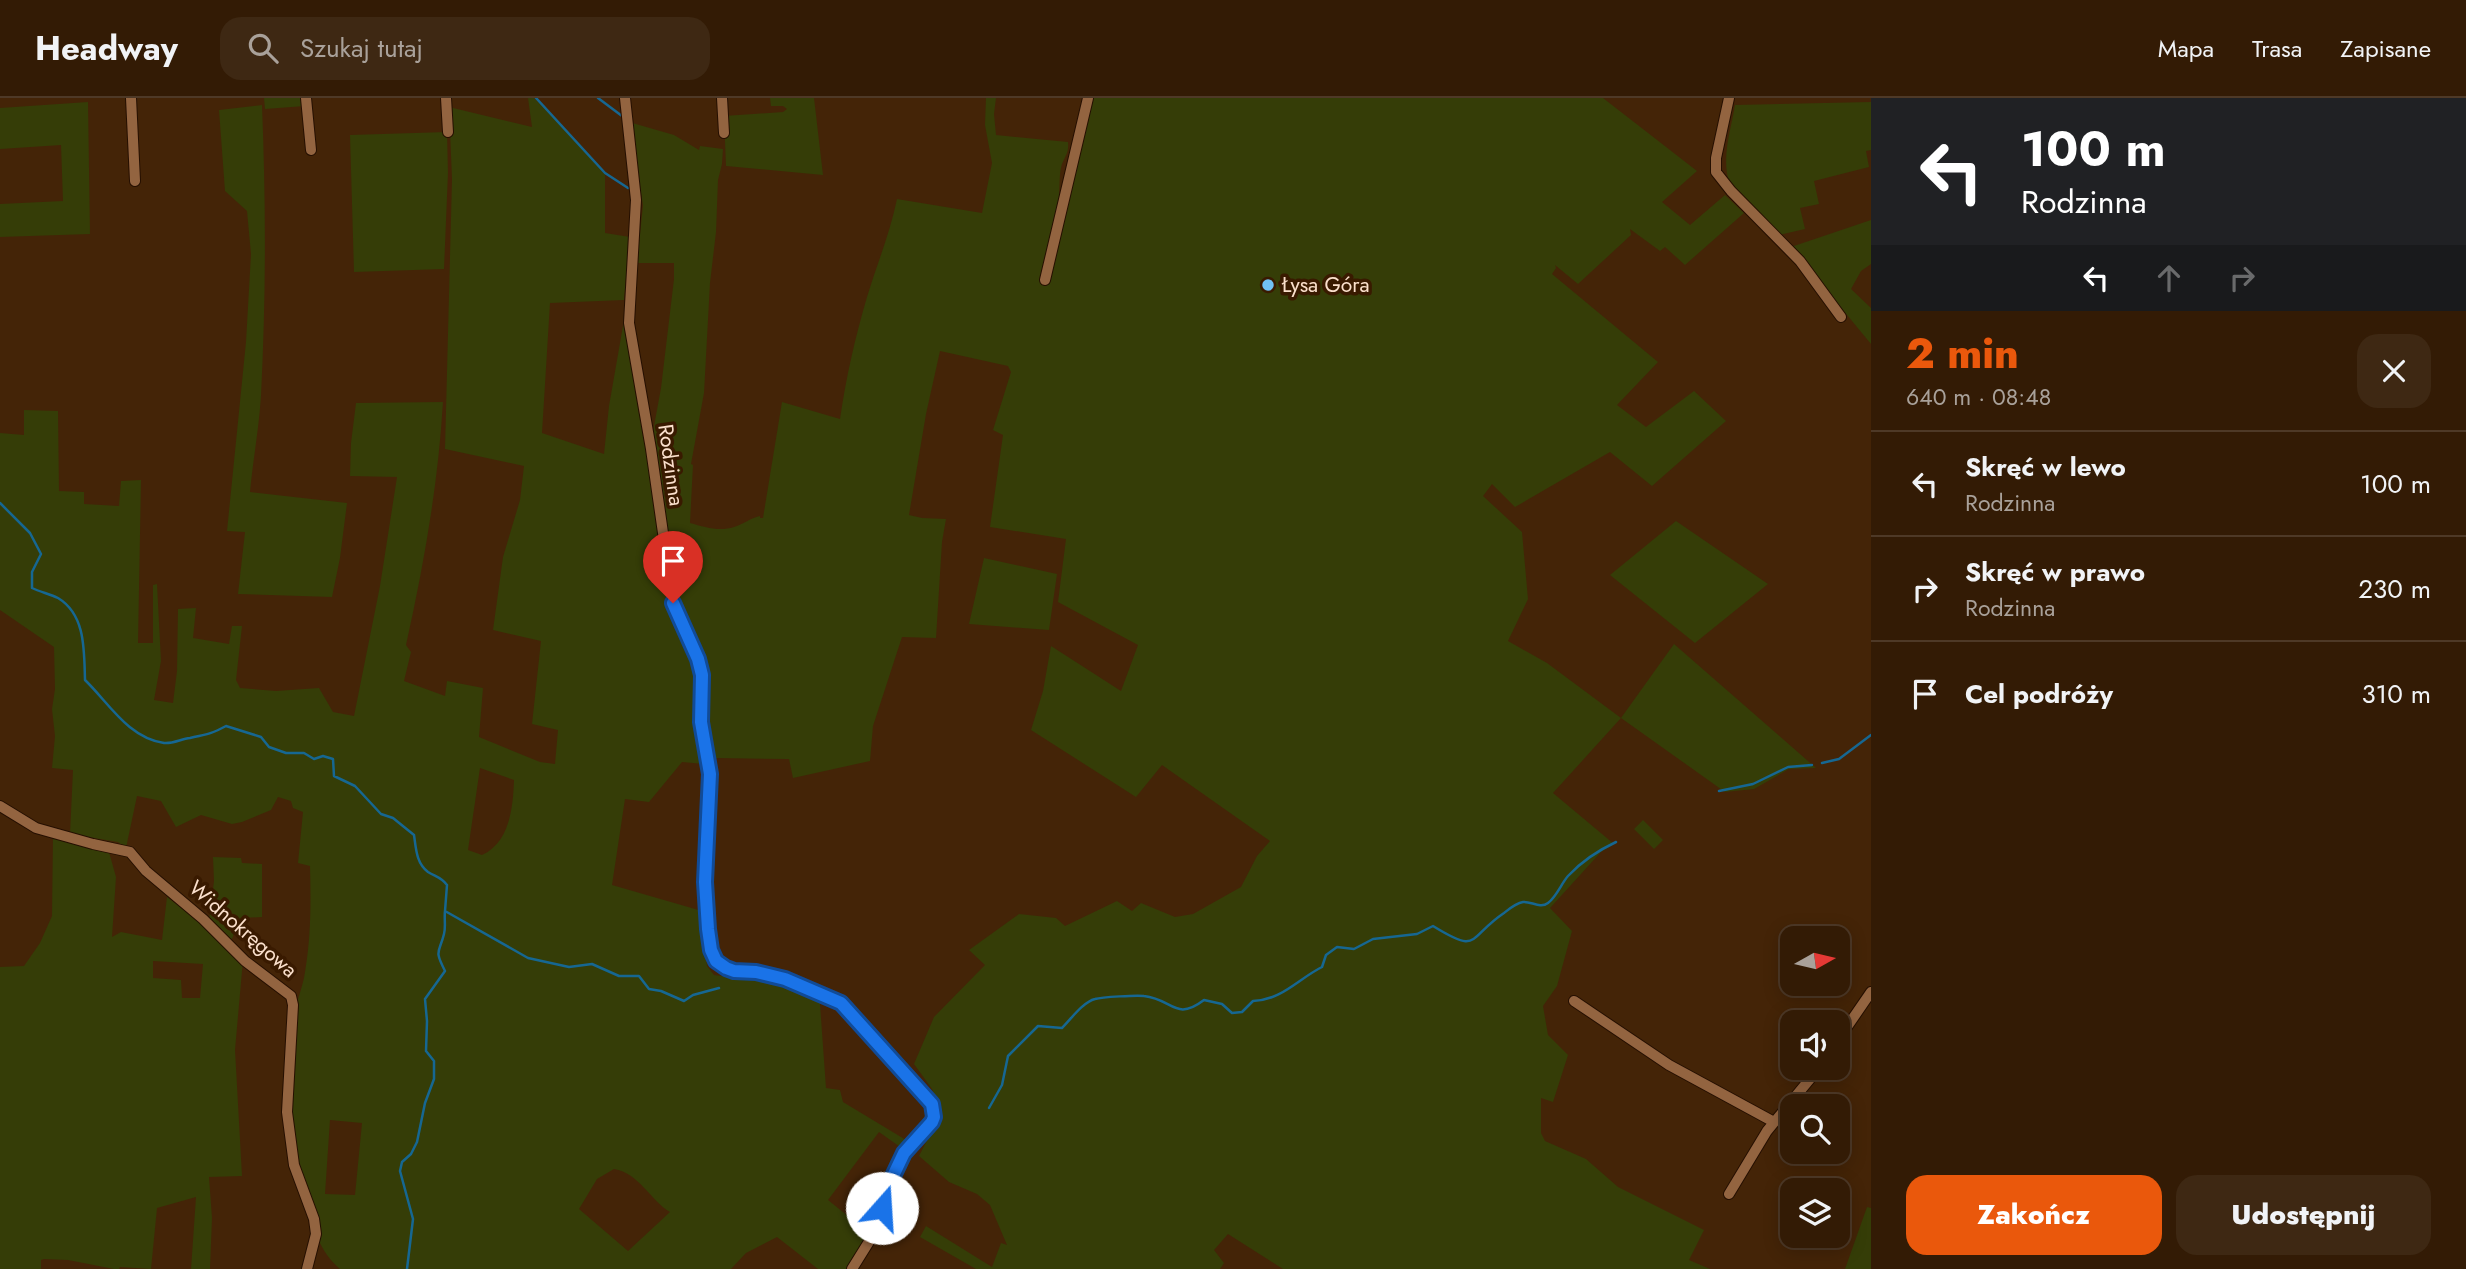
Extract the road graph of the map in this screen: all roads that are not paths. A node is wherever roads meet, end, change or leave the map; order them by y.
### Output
1 (131, 98) edge
2 (306, 98) edge
3 (446, 98) edge
4 (625, 98) edge
5 (722, 98) edge
6 (1088, 98) edge
7 (1729, 98) edge
8 (449, 132) dead end
9 (723, 133) dead end
10 (311, 150) dead end
11 (135, 180) dead end
12 (1045, 281) dead end
13 (1841, 317) dead end
14 (0, 806) edge
15 (1871, 992) edge
16 (1574, 1001) dead end
17 (1850, 1023) edge
18 (1809, 1080) edge
19 (1774, 1122) junction
20 (1729, 1194) dead end
21 (307, 1269) edge
22 (852, 1269) edge

1 - 11 street
2 - 10 street
3 - 8 street
4 - 22 street, Rodzinna
5 - 9 street
6 - 12 street
7 - 13 street
14 - 21 street, Widnokręgowa
15 - 17 street
16 - 19 street
18 - 19 street
19 - 20 street

